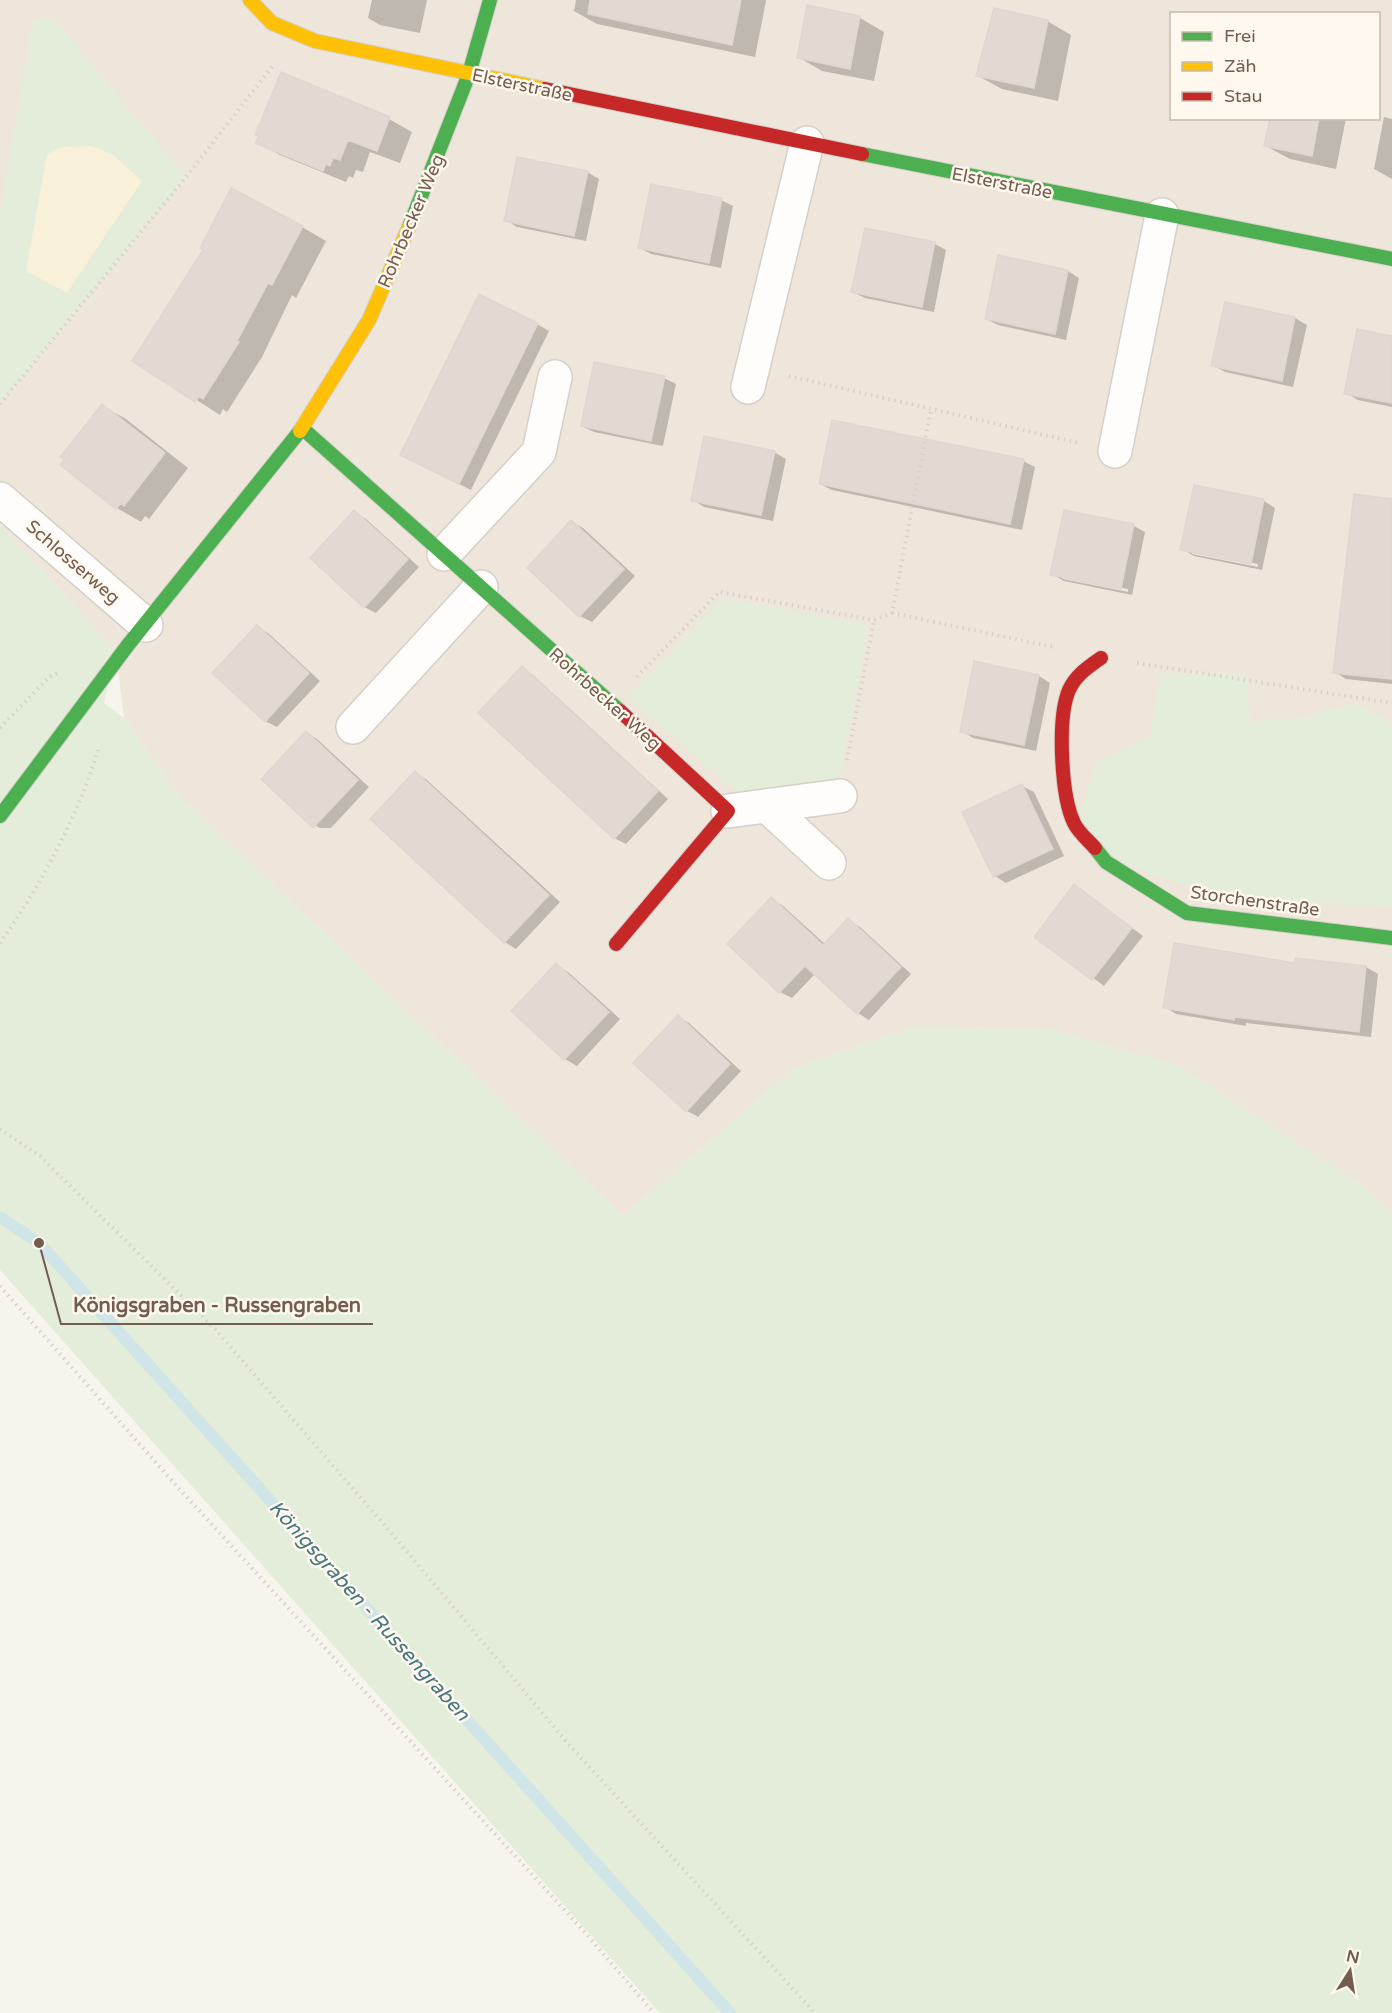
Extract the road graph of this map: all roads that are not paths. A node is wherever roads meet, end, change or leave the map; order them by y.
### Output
1 (250, 0) edge
2 (490, 0) edge
3 (469, 74) junction
4 (807, 143) junction
5 (1162, 215) junction
6 (1392, 259) edge
7 (555, 377) dead end
8 (750, 377) road end
9 (302, 428) junction
10 (1115, 452) road end
11 (0, 499) edge
12 (444, 554) junction
13 (481, 587) junction
14 (137, 635) junction
15 (1101, 658) road end
16 (353, 727) dead end
17 (840, 796) road end
18 (767, 806) junction
19 (728, 812) junction
20 (0, 816) edge
21 (829, 863) dead end
22 (1392, 938) edge
23 (616, 945) dead end

1 - 3 street, Elsterstraße
2 - 3 street, Rohrbecker Weg
3 - 4 street, Elsterstraße
3 - 9 street, Rohrbecker Weg
4 - 5 street, Elsterstraße
4 - 8 street
5 - 6 street, Elsterstraße
5 - 10 street
7 - 12 street
9 - 12 street, Rohrbecker Weg
9 - 14 street, Rohrbecker Weg
11 - 14 street, Schlosserweg
12 - 13 street, Rohrbecker Weg
13 - 16 street
13 - 19 street, Rohrbecker Weg
14 - 20 street, Rohrbecker Weg
15 - 22 street, Storchenstraße
17 - 18 street
18 - 19 street
18 - 21 street
19 - 23 street

